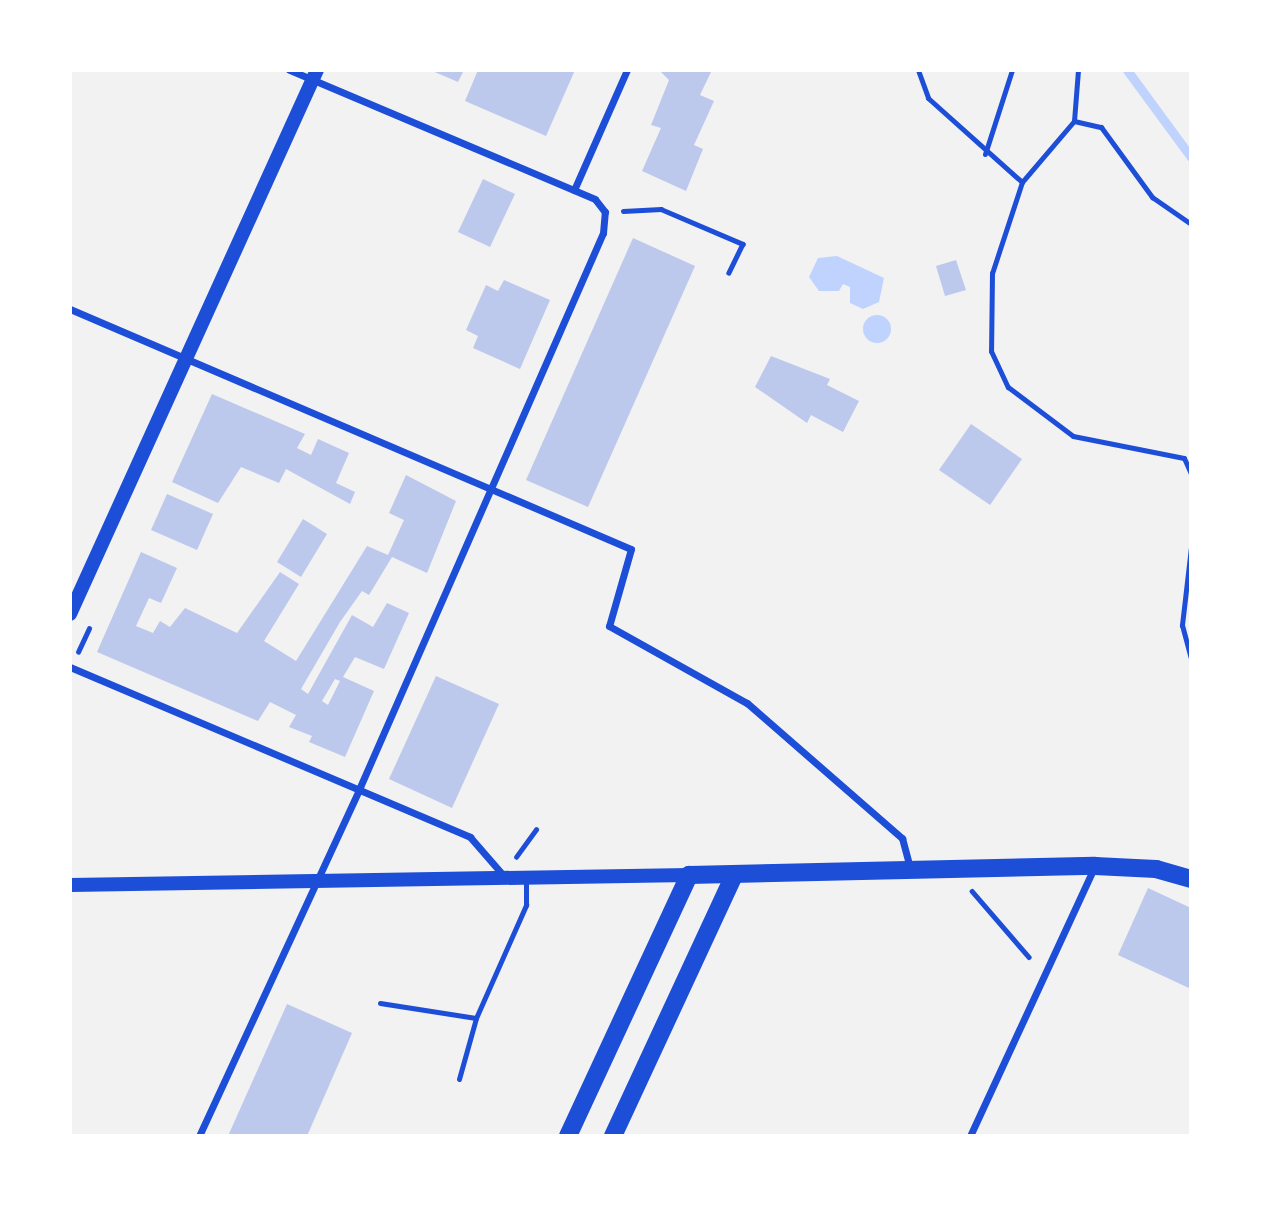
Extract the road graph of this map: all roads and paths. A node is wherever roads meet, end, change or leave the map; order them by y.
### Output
1 (289, 70) edge
2 (627, 70) edge
3 (918, 70) edge
4 (1012, 70) edge
5 (1078, 70) edge
6 (315, 74) edge
7 (1074, 121) junction
8 (985, 154) junction
9 (1022, 182) junction
10 (575, 190) junction
11 (605, 212) junction
12 (1191, 224) edge
13 (729, 272) dead end
14 (70, 309) edge
15 (186, 358) junction
16 (1191, 452) edge
17 (1184, 458) junction
18 (1191, 474) edge
19 (491, 486) junction
20 (1191, 547) edge
21 (70, 614) edge
22 (1191, 658) edge
23 (70, 667) edge
24 (360, 787) junction
25 (536, 830) dead end
26 (1095, 866) junction
27 (953, 869) junction
28 (911, 871) junction
29 (503, 875) junction
30 (526, 875) junction
31 (689, 875) junction
32 (734, 875) junction
33 (1191, 879) edge
34 (317, 881) junction
35 (70, 885) edge
36 (1029, 957) dead end
37 (380, 1003) dead end
38 (476, 1018) junction
39 (459, 1079) dead end
40 (199, 1136) edge
41 (452, 1136) edge
42 (458, 1136) edge
43 (568, 1136) edge
44 (612, 1136) edge
45 (970, 1136) edge

1 - 6 street
2 - 10 street
3 - 8 lane
4 - 8 lane
5 - 7 lane
6 - 10 street
6 - 15 main road
7 - 9 lane
7 - 12 lane
8 - 9 lane
9 - 17 lane
10 - 11 street
11 - 13 path
11 - 19 street
14 - 15 street
15 - 19 street
15 - 21 main road
16 - 17 lane
17 - 18 lane
19 - 24 street
19 - 28 street
20 - 22 lane
23 - 24 street
24 - 29 street
24 - 34 street
25 - 29 path
26 - 27 main road
26 - 33 main road
26 - 45 street
27 - 28 main road
27 - 36 path
28 - 32 main road
29 - 30 main road
29 - 34 main road
30 - 31 main road
30 - 38 lane
31 - 32 main road
31 - 43 main road
32 - 44 main road
34 - 35 main road
34 - 40 street
37 - 38 lane
38 - 39 lane
41 - 42 lane

